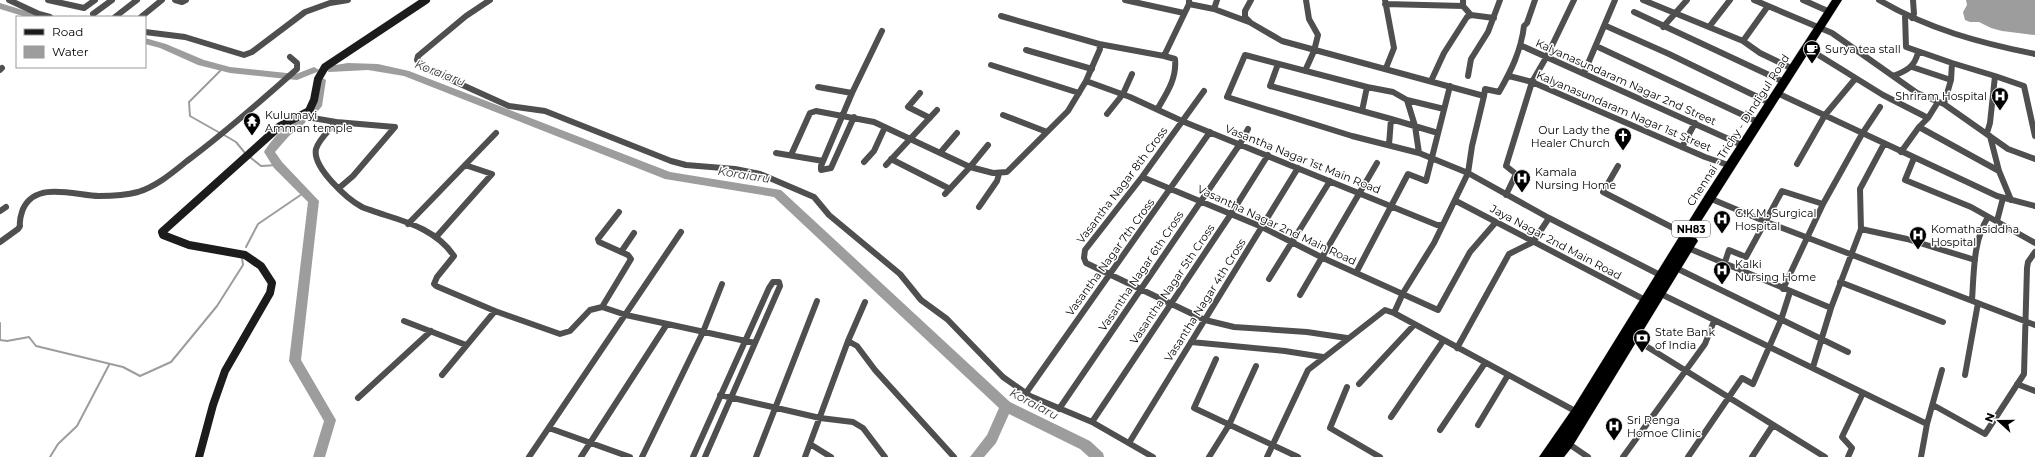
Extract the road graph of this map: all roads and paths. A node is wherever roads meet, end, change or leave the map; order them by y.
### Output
1 (9, 0) edge
2 (48, 0) edge
3 (95, 0) edge
4 (112, 0) edge
5 (137, 0) edge
6 (162, 0) edge
7 (174, 0) edge
8 (186, 0) edge
9 (348, 0) edge
10 (426, 0) edge
11 (490, 0) edge
12 (1125, 0) edge
13 (1217, 0) edge
14 (1251, 0) edge
15 (1306, 0) edge
16 (1500, 0) edge
17 (1535, 0) edge
18 (1574, 0) edge
19 (1615, 0) edge
20 (1646, 0) edge
21 (1687, 0) edge
22 (1730, 0) edge
23 (1754, 0) edge
24 (1803, 0) edge
25 (1837, 0) edge
26 (1843, 0) edge
27 (1913, 0) edge
28 (63, 1) edge
29 (1881, 1) edge
30 (1189, 2) edge
31 (1385, 2) edge
32 (1428, 3) edge
33 (1463, 3) edge
34 (1768, 6) junction
35 (1214, 9) junction
36 (1634, 12) dead end
37 (1830, 12) junction
38 (1184, 13) junction
39 (1675, 13) junction
40 (93, 14) dead end
41 (1472, 15) junction
42 (1905, 15) junction
43 (46, 16) edge
44 (116, 16) edge
45 (142, 16) edge
46 (1001, 16) dead end
47 (1494, 18) junction
48 (1912, 18) junction
49 (1251, 23) junction
50 (1606, 26) junction
51 (1663, 27) junction
52 (1709, 27) junction
53 (1823, 28) junction
54 (882, 31) dead end
55 (146, 32) edge
56 (1743, 41) junction
57 (1100, 44) junction
58 (1522, 46) junction
59 (1596, 46) junction
60 (1026, 50) dead end
61 (1314, 51) junction
62 (1812, 52) junction
63 (1918, 52) junction
64 (2035, 54) edge
65 (1164, 56) junction
66 (1547, 56) junction
67 (290, 57) dead end
68 (1952, 63) junction
69 (992, 64) dead end
70 (1278, 64) junction
71 (1912, 67) junction
72 (1386, 68) junction
73 (1092, 69) junction
74 (1793, 69) junction
75 (1305, 71) junction
76 (1584, 72) junction
77 (1132, 74) dead end
78 (1468, 76) dead end
79 (1509, 76) junction
80 (1893, 76) junction
81 (1995, 76) junction
82 (1854, 79) junction
83 (1951, 80) junction
84 (1086, 81) junction
85 (1431, 81) junction
86 (1532, 82) junction
87 (1784, 82) junction
88 (1367, 86) junction
89 (1450, 86) junction
90 (818, 87) dead end
91 (1204, 91) dead end
92 (852, 93) junction
93 (920, 93) dead end
94 (1079, 93) junction
95 (1123, 94) junction
96 (1779, 94) junction
97 (1484, 96) junction
98 (1407, 100) junction
99 (1938, 102) junction
100 (1770, 103) junction
101 (1944, 104) junction
102 (1880, 107) dead end
103 (1158, 108) junction
104 (1444, 109) junction
105 (937, 110) dead end
106 (1362, 111) junction
107 (1107, 114) dead end
108 (843, 115) junction
109 (1003, 115) dead end
110 (1825, 115) junction
111 (301, 116) junction
112 (854, 117) junction
113 (930, 118) junction
114 (1928, 118) junction
115 (1391, 119) junction
116 (1182, 121) junction
117 (336, 122) junction
118 (1758, 122) junction
119 (1695, 123) junction
120 (1415, 126) junction
121 (885, 127) junction
122 (1918, 127) junction
123 (1248, 129) dead end
124 (1047, 132) junction
125 (1210, 132) junction
126 (496, 133) dead end
127 (957, 133) dead end
128 (1438, 133) junction
129 (1862, 134) junction
130 (2035, 134) edge
131 (1988, 135) junction
132 (911, 139) junction
133 (1240, 144) junction
134 (1884, 144) junction
135 (988, 145) dead end
136 (1389, 145) junction
137 (1744, 146) junction
138 (1682, 147) junction
139 (1901, 152) junction
140 (776, 153) dead end
141 (940, 153) junction
142 (1419, 153) junction
143 (791, 155) junction
144 (1268, 155) junction
145 (1914, 158) junction
146 (891, 159) junction
147 (1434, 159) junction
148 (2035, 159) edge
149 (823, 161) junction
150 (864, 162) dead end
151 (1377, 163) dead end
152 (1797, 164) dead end
153 (465, 165) junction
154 (886, 165) dead end
155 (1618, 166) dead end
156 (1731, 166) junction
157 (970, 167) junction
158 (1298, 168) junction
159 (1999, 171) junction
160 (1468, 173) junction
161 (999, 174) junction
162 (1142, 177) junction
163 (1330, 181) junction
164 (339, 188) junction
165 (1172, 188) junction
166 (950, 189) junction
167 (1359, 193) junction
168 (945, 194) dead end
169 (1506, 195) junction
170 (2004, 198) junction
171 (1713, 200) junction
172 (2011, 200) junction
173 (1201, 201) junction
174 (1456, 201) junction
175 (1823, 204) junction
176 (979, 206) dead end
177 (1391, 206) junction
178 (2035, 206) edge
179 (6, 207) dead end
180 (0, 211) edge
181 (618, 212) dead end
182 (1231, 214) junction
183 (1988, 217) junction
184 (1549, 218) junction
185 (1764, 221) junction
186 (1496, 222) junction
187 (1997, 222) junction
188 (408, 224) junction
189 (1441, 225) junction
190 (1262, 227) junction
191 (1862, 229) junction
192 (681, 232) dead end
193 (634, 233) dead end
194 (437, 236) junction
195 (1687, 236) junction
196 (1809, 238) junction
197 (0, 242) edge
198 (1293, 242) junction
199 (1533, 242) junction
200 (2035, 243) edge
201 (1688, 248) junction
202 (621, 252) junction
203 (2035, 252) edge
204 (1851, 254) junction
205 (1323, 258) junction
206 (1975, 260) junction
207 (1724, 265) junction
208 (1676, 268) junction
209 (1356, 273) junction
210 (1109, 275) junction
211 (1662, 276) junction
212 (1268, 279) dead end
213 (1840, 282) junction
214 (722, 284) dead end
215 (1783, 289) junction
216 (1141, 290) junction
217 (1790, 292) junction
218 (1403, 293) junction
219 (1660, 294) junction
220 (1300, 296) dead end
221 (817, 301) dead end
222 (1975, 301) junction
223 (865, 302) dead end
224 (1651, 303) junction
225 (1171, 304) junction
226 (602, 308) junction
227 (1831, 308) junction
228 (495, 311) junction
229 (1394, 313) junction
230 (626, 315) junction
231 (404, 320) dead end
232 (1205, 320) junction
233 (1781, 320) junction
234 (1714, 321) junction
235 (2025, 321) junction
236 (1943, 322) dead end
237 (667, 324) junction
238 (1414, 325) junction
239 (2035, 325) edge
240 (431, 331) junction
241 (703, 332) junction
242 (1347, 338) junction
243 (1634, 338) junction
244 (1822, 339) junction
245 (744, 341) junction
246 (848, 341) junction
247 (1443, 341) junction
248 (755, 342) junction
249 (1191, 342) junction
250 (466, 345) junction
251 (1457, 348) junction
252 (1769, 348) junction
253 (1848, 352) dead end
254 (1323, 357) junction
255 (1216, 360) dead end
256 (1485, 363) junction
257 (1256, 366) dead end
258 (1813, 367) junction
259 (1942, 370) dead end
260 (1687, 371) junction
261 (442, 375) dead end
262 (1508, 375) junction
263 (1965, 375) dead end
264 (1359, 384) dead end
265 (2017, 384) junction
266 (1347, 387) dead end
267 (2035, 391) edge
268 (1026, 393) junction
269 (1863, 394) junction
270 (720, 395) junction
271 (731, 397) junction
272 (1730, 397) junction
273 (358, 398) dead end
274 (1933, 405) junction
275 (776, 408) junction
276 (1059, 409) junction
277 (1577, 412) junction
278 (1391, 417) dead end
279 (820, 418) junction
280 (1092, 422) junction
281 (1927, 424) junction
282 (1229, 425) junction
283 (1478, 425) dead end
284 (1773, 425) junction
285 (549, 428) junction
286 (1440, 430) dead end
287 (1564, 441) junction
288 (1129, 442) junction
289 (591, 443) junction
290 (810, 444) junction
291 (1272, 445) junction
292 (199, 457) edge
293 (529, 457) edge
294 (582, 457) edge
295 (630, 457) edge
296 (642, 457) edge
297 (693, 457) edge
298 (705, 457) edge
299 (756, 457) edge
300 (805, 457) edge
301 (831, 457) edge
302 (885, 457) edge
303 (954, 457) edge
304 (1153, 457) edge
305 (1208, 457) edge
306 (1267, 457) edge
307 (1298, 457) edge
308 (1380, 457) edge
309 (1545, 457) edge
310 (1556, 457) edge
311 (1588, 457) edge
312 (1623, 457) edge
313 (1688, 457) edge
314 (1752, 457) edge
315 (1825, 457) edge
316 (1848, 457) edge
317 (1921, 457) edge

1 - 43 street
2 - 28 street
3 - 28 street
4 - 40 street
5 - 44 street
6 - 45 street
7 - 8 street
9 - 55 street
10 - 111 street
11 - 268 street
12 - 38 street
13 - 35 street
14 - 49 street
15 - 61 street
16 - 47 street
17 - 58 street
18 - 66 street
19 - 50 street
20 - 39 street
21 - 39 street
22 - 52 street
23 - 34 street
24 - 37 street
25 - 37 highway, Chennai - Trichy - Dindigul Road / NH83
26 - 53 highway, Chennai - Trichy - Dindigul Road / NH83
27 - 48 street
29 - 42 street
30 - 35 street
30 - 38 street
31 - 32 street
31 - 72 street
32 - 33 street
33 - 41 street
34 - 53 street
34 - 56 street
35 - 49 street
36 - 51 street
37 - 53 highway, Chennai - Trichy - Dindigul Road / NH83
38 - 65 street
39 - 51 street
39 - 52 street
41 - 47 street
41 - 85 street
42 - 48 street
42 - 63 street
46 - 57 street
47 - 78 street
48 - 64 street
49 - 61 street
50 - 59 street
50 - 100 street
51 - 87 street
52 - 56 street
53 - 62 highway, Chennai - Trichy - Dindigul Road / NH83
53 - 74 highway, Chennai - Trichy - Dindigul Road / NH83
53 - 80 street
54 - 92 street
56 - 74 street
57 - 65 street
57 - 73 street
58 - 66 street, Kalyanasundaram Nagar 2nd Street
58 - 79 street
59 - 76 street
59 - 118 street
60 - 73 street
61 - 72 street
61 - 75 street
62 - 82 street
62 - 96 highway, Chennai - Trichy - Dindigul Road / NH83
63 - 68 street
63 - 71 street
65 - 103 street
66 - 76 street, Kalyanasundaram Nagar 2nd Street
66 - 86 street
67 - 197 street
68 - 81 street
68 - 83 street
69 - 94 street
70 - 75 street
70 - 106 street
70 - 136 street
71 - 80 street
71 - 83 street
72 - 85 street
73 - 84 street
74 - 87 highway, Chennai - Trichy - Dindigul Road / NH83
75 - 88 street
76 - 119 street, Kalyanasundaram Nagar 2nd Street
77 - 95 street
79 - 86 street, Kalyanasundaram Nagar 1st Street
79 - 97 street
80 - 99 street
81 - 130 street
81 - 131 street
82 - 110 street
82 - 114 street
83 - 101 street
84 - 94 street
84 - 95 street, Vasantha Nagar 1st Main Road
85 - 89 street
86 - 138 street, Kalyanasundaram Nagar 1st Street
86 - 169 street
87 - 96 highway, Chennai - Trichy - Dindigul Road / NH83
88 - 98 street
88 - 106 street
89 - 97 street
89 - 104 street
90 - 92 street
91 - 116 street, Vasantha Nagar 8th Cross
92 - 108 street
93 - 113 street
94 - 124 street
95 - 103 street, Vasantha Nagar 1st Main Road
95 - 107 street
96 - 100 highway, Chennai - Trichy - Dindigul Road / NH83
96 - 110 street
96 - 171 highway, Chennai - Trichy - Dindigul Road / NH83
97 - 160 street
98 - 104 street
98 - 120 street
99 - 101 street
99 - 114 street
100 - 118 highway, Chennai - Trichy - Dindigul Road / NH83
101 - 131 street
102 - 129 street
103 - 116 street, Vasantha Nagar 1st Main Road
104 - 128 street
105 - 113 street
106 - 115 street
108 - 112 street
108 - 143 street
108 - 149 street
109 - 124 street
110 - 129 street
110 - 152 street
111 - 117 street
111 - 292 street
112 - 121 street
112 - 149 street
113 - 132 street
114 - 122 street
115 - 120 street
115 - 136 street
116 - 125 street, Vasantha Nagar 1st Main Road
116 - 162 street, Vasantha Nagar 8th Cross
117 - 164 street
117 - 164 street
118 - 137 highway, Chennai - Trichy - Dindigul Road / NH83
119 - 137 street, Kalyanasundaram Nagar 2nd Street
119 - 138 street
120 - 128 street
120 - 142 street
121 - 132 street
121 - 150 street
122 - 139 street
122 - 159 street
123 - 133 street, Vasantha Nagar 6th Cross
124 - 161 street
125 - 133 street, Vasantha Nagar 1st Main Road
125 - 165 street, Vasantha Nagar 7th Cross
126 - 153 street
127 - 141 street
128 - 147 street
129 - 134 street
129 - 175 street
131 - 148 street
131 - 159 street
132 - 141 street
132 - 146 street
133 - 144 street, Vasantha Nagar 1st Main Road
133 - 173 street, Vasantha Nagar 6th Cross
134 - 139 street
134 - 191 street
135 - 157 street
136 - 142 street
137 - 156 highway, Chennai - Trichy - Dindigul Road / NH83
138 - 156 street, Kalyanasundaram Nagar 1st Street
139 - 145 street
140 - 143 street
141 - 157 street
142 - 147 street
143 - 149 street
144 - 158 street, Vasantha Nagar 1st Main Road
144 - 182 street, Vasantha Nagar 5th Cross
145 - 170 street
145 - 183 street
146 - 154 street
146 - 166 street
147 - 160 street
147 - 177 street
151 - 167 street
153 - 188 street
153 - 194 street
155 - 195 street
156 - 171 highway, Chennai - Trichy - Dindigul Road / NH83
157 - 161 street
157 - 166 street
158 - 163 street, Vasantha Nagar 1st Main Road
158 - 190 street, Vasantha Nagar 4th Cross
159 - 172 street
160 - 169 street
160 - 174 street
161 - 176 street
162 - 165 street, Vasantha Nagar 2nd Main Road
162 - 210 street, Vasantha Nagar 8th Cross
163 - 167 street, Vasantha Nagar 1st Main Road
163 - 198 street
164 - 188 street
165 - 173 street, Vasantha Nagar 2nd Main Road
165 - 210 street, Vasantha Nagar 7th Cross
166 - 168 street
167 - 177 street, Vasantha Nagar 1st Main Road
167 - 205 street
169 - 184 street
170 - 172 street
170 - 187 street
171 - 185 street
171 - 195 highway, Chennai - Trichy - Dindigul Road / NH83
171 - 201 highway, Chennai - Trichy - Dindigul Road / NH83
172 - 178 street
173 - 182 street, Vasantha Nagar 2nd Main Road
173 - 216 street, Vasantha Nagar 6th Cross
174 - 186 street, Jaya Nagar 2nd Main Road
174 - 189 street
175 - 185 street
175 - 196 street
177 - 189 street, Vasantha Nagar 1st Main Road
177 - 209 street
179 - 180 street
181 - 202 street
182 - 190 street, Vasantha Nagar 2nd Main Road
182 - 225 street, Vasantha Nagar 5th Cross
183 - 187 street
183 - 206 street
184 - 199 street
184 - 211 street
185 - 196 street
185 - 207 street
186 - 199 street, Jaya Nagar 2nd Main Road
186 - 218 street, Vasantha Nagar 2nd Main Road
187 - 200 street
188 - 194 street
189 - 218 street
190 - 198 street, Vasantha Nagar 2nd Main Road
190 - 232 street, Vasantha Nagar 4th Cross
191 - 204 street
191 - 206 street
192 - 230 street
193 - 202 street
194 - 228 street
195 - 211 highway, Chennai - Trichy - Dindigul Road / NH83
196 - 204 street
196 - 215 street
198 - 205 street, Vasantha Nagar 2nd Main Road
198 - 212 street
199 - 224 street, Jaya Nagar 2nd Main Road
199 - 251 street
201 - 207 street
201 - 208 highway, Chennai - Trichy - Dindigul Road / NH83
202 - 226 street
203 - 235 street
204 - 213 street
204 - 222 street
205 - 209 street, Vasantha Nagar 2nd Main Road
205 - 220 street
206 - 222 street
207 - 215 street
208 - 219 highway, Chennai - Trichy - Dindigul Road / NH83
208 - 233 street
209 - 218 street, Vasantha Nagar 2nd Main Road
210 - 216 street
210 - 268 street, Vasantha Nagar 7th Cross
211 - 224 highway, Chennai - Trichy - Dindigul Road / NH83
213 - 227 street
213 - 236 street
214 - 241 street
215 - 217 street
216 - 225 street
216 - 276 street, Vasantha Nagar 6th Cross
217 - 227 street
217 - 233 street
218 - 229 street
219 - 224 highway, Chennai - Trichy - Dindigul Road / NH83
219 - 234 street
221 - 275 street
222 - 235 street
222 - 263 street
223 - 246 street
224 - 243 highway, Chennai - Trichy - Dindigul Road / NH83
224 - 277 highway, Chennai - Trichy - Dindigul Road / NH83
225 - 232 street
225 - 280 street, Vasantha Nagar 5th Cross
226 - 228 street
226 - 230 street
227 - 244 street
228 - 250 street
229 - 238 street
229 - 242 street
230 - 237 street
230 - 285 street
231 - 240 street
232 - 242 street
232 - 249 street, Vasantha Nagar 4th Cross
233 - 244 street
233 - 252 street
234 - 252 street
234 - 260 street
235 - 239 street
235 - 265 street
237 - 241 street
237 - 289 street
238 - 247 street
238 - 264 street
240 - 250 street
240 - 273 street
241 - 245 street
241 - 296 street
242 - 254 street
243 - 260 street
243 - 287 highway, Chennai - Trichy - Dindigul Road / NH83
244 - 253 street
244 - 258 street
245 - 248 street
245 - 248 street
245 - 270 street
246 - 279 street
246 - 303 street
247 - 251 street
247 - 278 street
248 - 271 street
249 - 254 street
249 - 288 street, Vasantha Nagar 4th Cross
250 - 261 street
251 - 256 street
252 - 258 street
252 - 272 street
254 - 291 street
255 - 282 street
256 - 262 street
256 - 286 street
257 - 282 street
258 - 269 street
259 - 274 street
260 - 272 street
260 - 312 street
262 - 277 street
262 - 283 street
265 - 267 street
265 - 274 street
266 - 308 street
268 - 276 street
269 - 281 street
269 - 316 street
270 - 271 street
270 - 297 street
271 - 275 street
271 - 298 street
272 - 284 street
272 - 313 street
274 - 281 street
275 - 279 street
275 - 299 street
276 - 280 street
277 - 287 highway, Chennai - Trichy - Dindigul Road / NH83
279 - 290 street
279 - 302 street
280 - 288 street
281 - 317 street
282 - 291 street
282 - 305 street
284 - 314 street
284 - 315 street
285 - 289 street
285 - 293 street
287 - 309 highway, Chennai - Trichy - Dindigul Road / NH83
287 - 310 highway, Chennai - Trichy - Dindigul Road / NH83
287 - 311 street
288 - 304 street
289 - 294 street
289 - 295 street
290 - 300 street
290 - 301 street
291 - 306 street
291 - 307 street

